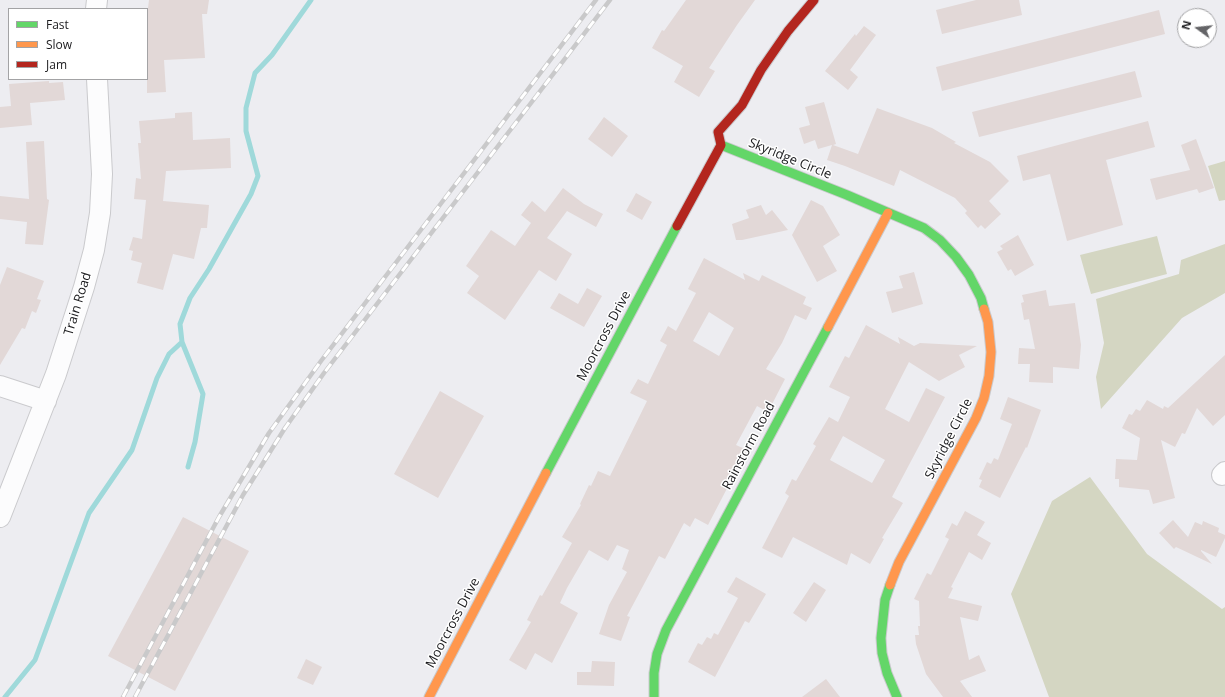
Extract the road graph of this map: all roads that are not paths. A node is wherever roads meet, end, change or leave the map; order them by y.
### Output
1 (814, 0) edge
2 (97, 80) edge
3 (721, 145) junction
4 (888, 213) junction
5 (0, 386) edge
6 (46, 402) junction
7 (0, 517) edge
8 (429, 697) edge
9 (654, 697) edge
10 (897, 697) edge

1 - 3 street, Moorcross Drive
2 - 6 street, Train Road
3 - 4 street, Skyridge Circle
3 - 8 street, Moorcross Drive
4 - 9 street, Rainstorm Road
4 - 10 street, Skyridge Circle
5 - 6 street
6 - 7 street, Train Road

